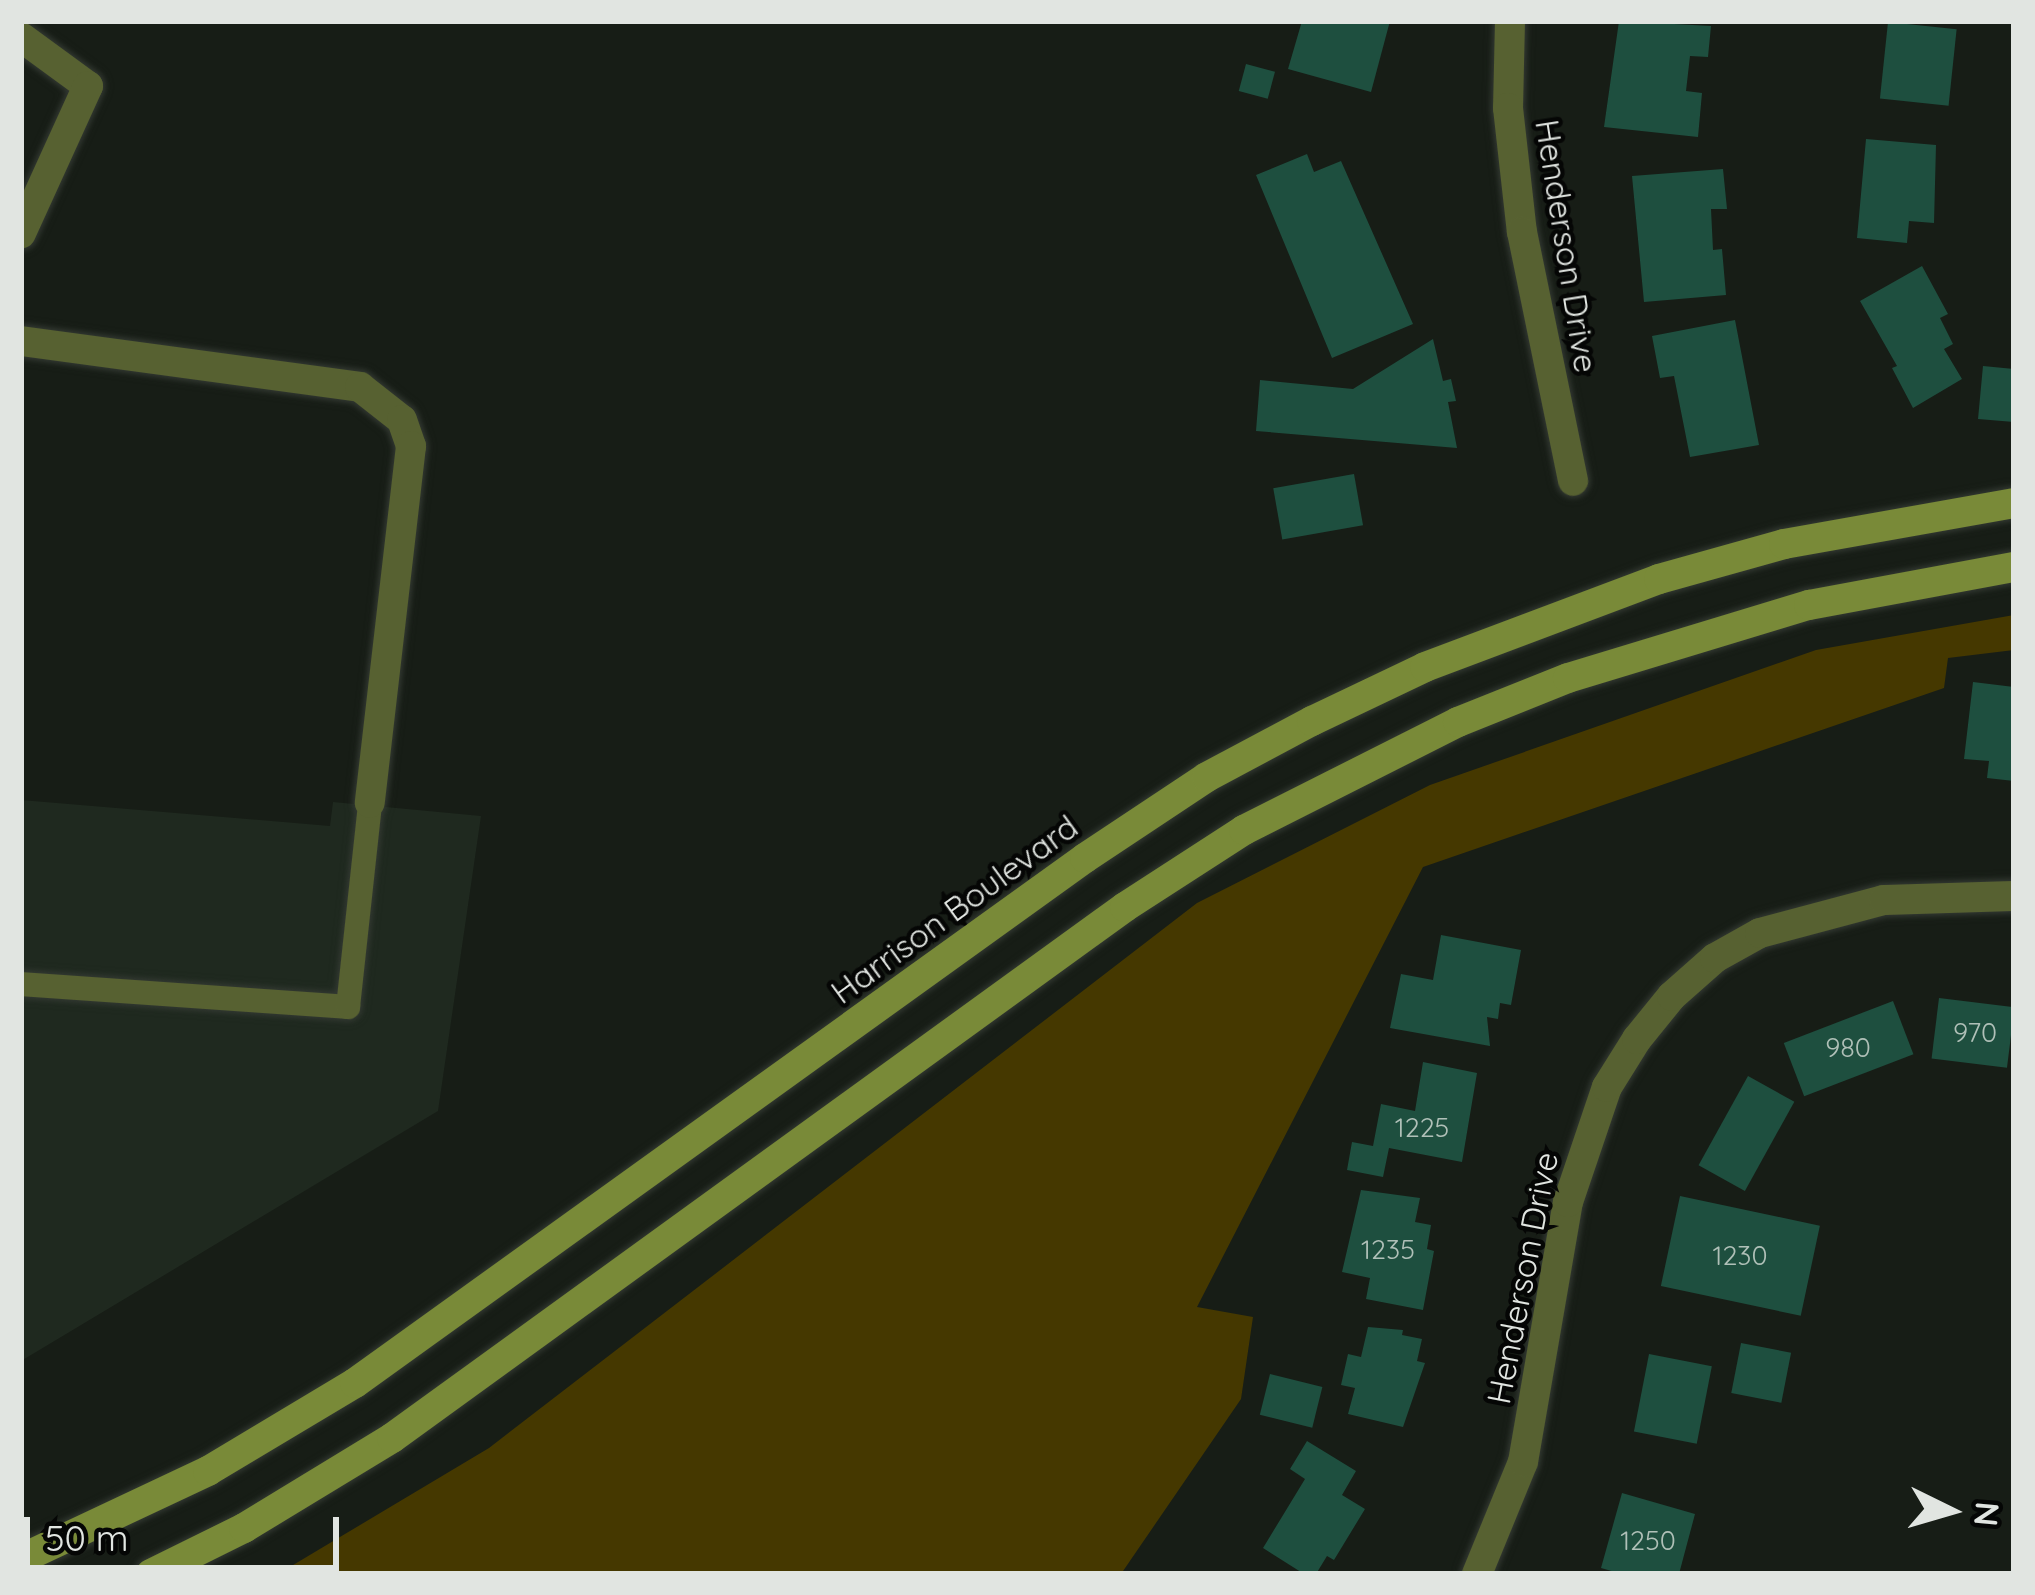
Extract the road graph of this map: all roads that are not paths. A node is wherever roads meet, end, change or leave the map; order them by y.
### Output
1 (1510, 21) edge
2 (21, 37) edge
3 (21, 233) edge
4 (21, 341) edge
5 (1574, 481) dead end
6 (2014, 503) edge
7 (2014, 567) edge
8 (370, 803) joint
9 (2014, 896) edge
10 (21, 984) edge
11 (21, 1558) edge
12 (151, 1574) edge
13 (1478, 1574) edge

1 - 5 street, Henderson Drive
2 - 3 street
4 - 8 street
6 - 11 main road, Harrison Boulevard
7 - 12 main road
8 - 10 lane
9 - 13 street, Henderson Drive

